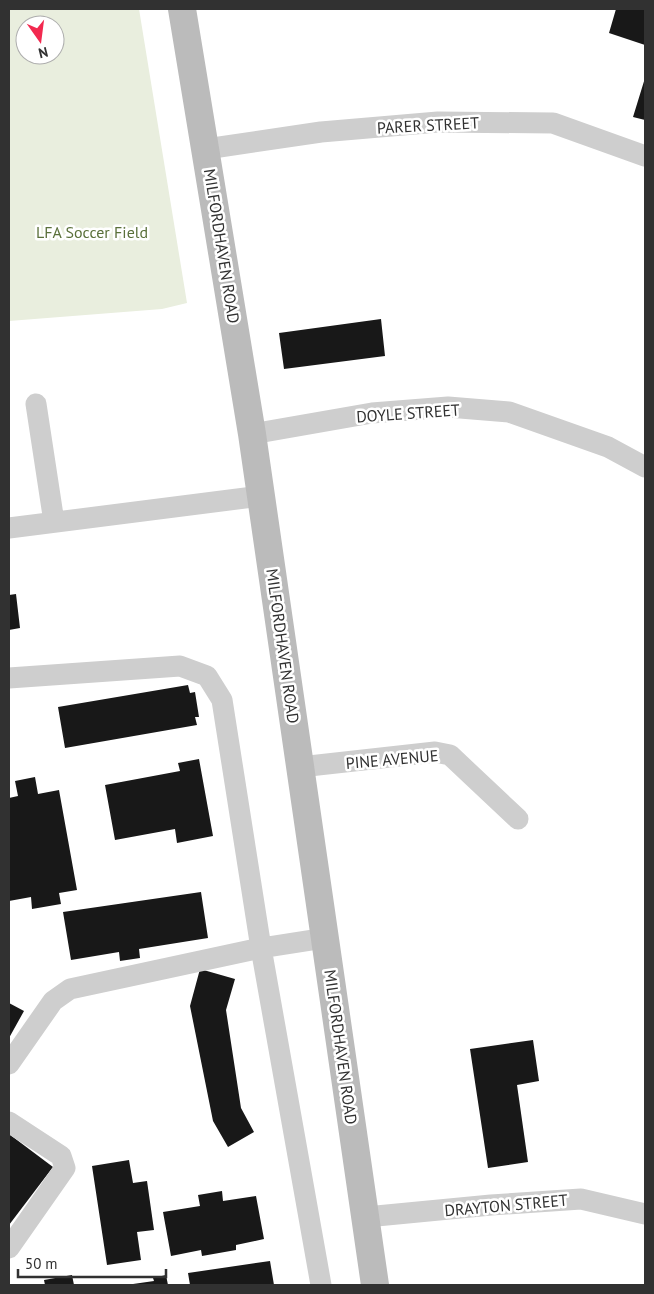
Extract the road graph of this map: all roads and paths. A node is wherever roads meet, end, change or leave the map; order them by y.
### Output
1 (182, 9) edge
2 (206, 149) junction
3 (645, 156) edge
4 (36, 404) dead end
5 (252, 434) junction
6 (645, 466) edge
7 (261, 496) junction
8 (54, 522) junction
9 (9, 528) edge
10 (9, 678) edge
11 (300, 768) junction
12 (518, 819) dead end
13 (325, 938) junction
14 (261, 948) junction
15 (9, 1064) edge
16 (9, 1122) edge
17 (645, 1214) edge
18 (366, 1218) junction
19 (9, 1248) edge
20 (320, 1285) edge
21 (375, 1285) edge

1 - 2 main road, MILFORDHAVEN ROAD
2 - 3 street, PARER STREET
2 - 5 main road, MILFORDHAVEN ROAD
4 - 8 street
5 - 6 street, DOYLE STREET
5 - 7 main road, MILFORDHAVEN ROAD
7 - 8 street
7 - 11 main road, MILFORDHAVEN ROAD
8 - 9 street
10 - 14 street
11 - 12 street, PINE AVENUE
11 - 13 main road, MILFORDHAVEN ROAD
13 - 14 street
13 - 18 main road, MILFORDHAVEN ROAD
14 - 15 street
14 - 20 street
16 - 19 street
17 - 18 street, DRAYTON STREET
18 - 21 main road, MILFORDHAVEN ROAD

